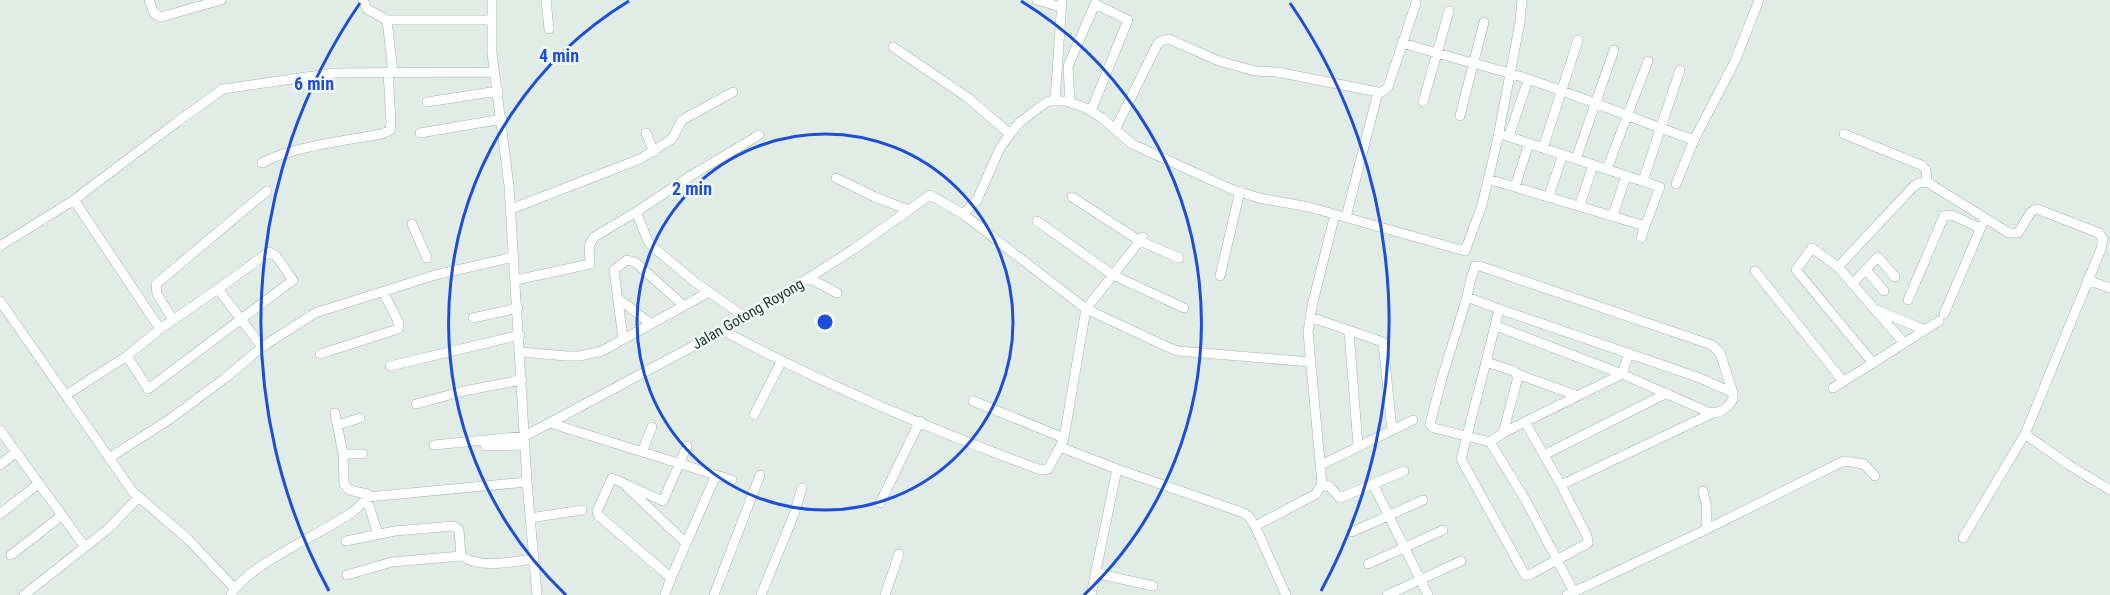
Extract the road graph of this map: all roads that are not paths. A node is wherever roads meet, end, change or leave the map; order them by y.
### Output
1 (149, 0) edge
2 (221, 0) edge
3 (363, 0) edge
4 (492, 0) edge
5 (500, 0) edge
6 (546, 0) edge
7 (1037, 0) edge
8 (1522, 0) edge
9 (1759, 0) edge
10 (1061, 3) edge
11 (1416, 3) dead end
12 (1449, 11) dead end
13 (387, 20) junction
14 (492, 20) junction
15 (1484, 22) dead end
16 (549, 29) dead end
17 (1578, 40) dead end
18 (1403, 43) junction
19 (893, 47) dead end
20 (1614, 50) dead end
21 (1438, 54) junction
22 (1648, 60) dead end
23 (1474, 65) junction
24 (1680, 70) dead end
25 (391, 72) junction
26 (494, 72) junction
27 (1510, 74) junction
28 (1528, 80) junction
29 (498, 91) junction
30 (1560, 91) junction
31 (1378, 92) junction
32 (734, 93) dead end
33 (1055, 101) junction
34 (427, 102) dead end
35 (1423, 102) dead end
36 (1070, 103) junction
37 (1596, 103) junction
38 (1090, 111) junction
39 (1460, 116) dead end
40 (1628, 116) junction
41 (502, 119) junction
42 (1659, 128) junction
43 (1115, 130) junction
44 (420, 133) dead end
45 (646, 133) dead end
46 (1498, 133) junction
47 (1010, 134) junction
48 (1844, 134) dead end
49 (759, 135) dead end
50 (1509, 136) junction
51 (1694, 140) junction
52 (1529, 143) junction
53 (1543, 148) junction
54 (654, 152) junction
55 (1563, 154) junction
56 (1576, 159) junction
57 (262, 163) dead end
58 (1593, 165) junction
59 (1607, 169) junction
60 (1626, 176) junction
61 (836, 178) dead end
62 (1488, 179) junction
63 (1643, 181) junction
64 (1927, 182) junction
65 (1677, 184) dead end
66 (1515, 187) junction
67 (267, 191) dead end
68 (1240, 191) junction
69 (1549, 196) junction
70 (1072, 197) dead end
71 (74, 200) junction
72 (1580, 205) junction
73 (511, 209) junction
74 (909, 210) junction
75 (636, 213) junction
76 (963, 214) junction
77 (1335, 214) junction
78 (1613, 215) junction
79 (1346, 217) junction
80 (1985, 218) junction
81 (1037, 221) dead end
82 (412, 224) dead end
83 (1645, 226) junction
84 (1980, 228) junction
85 (1641, 238) dead end
86 (1142, 239) junction
87 (0, 246) edge
88 (514, 257) junction
89 (1179, 258) dead end
90 (1838, 267) junction
91 (1797, 270) junction
92 (1866, 270) junction
93 (1755, 271) dead end
94 (435, 275) junction
95 (1113, 275) junction
96 (1220, 276) dead end
97 (809, 278) junction
98 (1788, 278) dead end
99 (1895, 278) dead end
100 (516, 280) junction
101 (2087, 280) junction
102 (1852, 284) junction
103 (2110, 288) edge
104 (218, 289) junction
105 (1884, 291) dead end
106 (383, 292) junction
107 (709, 292) junction
108 (837, 293) dead end
109 (1467, 297) junction
110 (619, 298) junction
111 (1908, 300) dead end
112 (0, 301) edge
113 (684, 305) junction
114 (157, 307) junction
115 (518, 308) junction
116 (1184, 308) dead end
117 (1086, 309) junction
118 (1499, 309) junction
119 (1875, 309) junction
120 (1310, 317) junction
121 (473, 318) dead end
122 (746, 318) junction
123 (240, 319) junction
124 (167, 324) junction
125 (651, 324) junction
126 (1496, 326) junction
127 (722, 330) junction
128 (1925, 330) junction
129 (1349, 331) junction
130 (520, 335) junction
131 (623, 339) junction
132 (1904, 343) junction
133 (262, 347) junction
134 (521, 352) junction
135 (1629, 353) junction
136 (320, 354) dead end
137 (127, 356) junction
138 (781, 362) junction
139 (1311, 362) junction
140 (1486, 362) junction
141 (1873, 363) junction
142 (390, 366) dead end
143 (1517, 374) junction
144 (1622, 374) junction
145 (522, 380) junction
146 (1843, 381) junction
147 (1833, 388) dead end
148 (1668, 393) junction
149 (1733, 393) junction
150 (66, 395) junction
151 (1578, 396) junction
152 (973, 401) dead end
153 (416, 404) dead end
154 (335, 413) dead end
155 (1713, 413) junction
156 (754, 415) dead end
157 (360, 418) dead end
158 (1413, 420) dead end
159 (920, 421) junction
160 (1525, 422) junction
161 (549, 423) junction
162 (338, 424) junction
163 (652, 427) dead end
164 (0, 430) edge
165 (1392, 430) junction
166 (1503, 433) junction
167 (2025, 434) junction
168 (1467, 436) junction
169 (525, 440) junction
170 (1490, 442) junction
171 (1062, 443) junction
172 (434, 445) dead end
173 (485, 446) dead end
174 (687, 446) dead end
175 (1358, 446) junction
176 (16, 452) junction
177 (642, 452) junction
178 (343, 454) junction
179 (363, 454) dead end
180 (1544, 455) junction
181 (109, 458) junction
182 (680, 464) junction
183 (0, 465) edge
184 (1321, 465) junction
185 (1117, 469) junction
186 (1404, 471) dead end
187 (716, 475) junction
188 (760, 475) dead end
189 (1875, 476) dead end
190 (732, 480) dead end
191 (527, 482) junction
192 (622, 482) junction
193 (38, 484) junction
194 (1322, 484) junction
195 (1373, 484) junction
196 (1561, 485) junction
197 (802, 488) dead end
198 (2110, 490) edge
199 (1702, 491) dead end
200 (139, 497) junction
201 (1423, 500) dead end
202 (369, 501) junction
203 (663, 501) junction
204 (880, 503) dead end
205 (582, 510) dead end
206 (0, 514) edge
207 (1388, 514) junction
208 (656, 515) junction
209 (61, 516) junction
210 (530, 518) junction
211 (1255, 526) junction
212 (1443, 530) dead end
213 (1707, 530) junction
214 (1352, 531) dead end
215 (378, 534) junction
216 (1963, 538) dead end
217 (346, 541) dead end
218 (686, 543) junction
219 (85, 547) junction
220 (1404, 547) junction
221 (899, 554) dead end
222 (11, 555) dead end
223 (461, 556) junction
224 (534, 559) junction
225 (1557, 560) junction
226 (1461, 561) dead end
227 (1368, 564) dead end
228 (1095, 573) junction
229 (346, 575) dead end
230 (671, 578) junction
231 (1420, 580) junction
232 (1153, 586) dead end
233 (232, 592) edge
234 (664, 594) edge
235 (1570, 594) edge
236 (24, 595) edge
237 (537, 595) edge
238 (714, 595) edge
239 (761, 595) edge
240 (885, 595) edge
241 (1091, 595) edge
242 (1286, 595) edge
243 (1387, 595) edge
244 (1428, 595) edge

1 - 2 street
3 - 13 street
4 - 5 street
4 - 14 street
6 - 16 street
7 - 10 street
8 - 27 street
9 - 51 street
10 - 33 street
11 - 18 street
12 - 21 street
13 - 14 street
13 - 25 street
14 - 26 street
15 - 23 street
17 - 30 street
18 - 21 street
18 - 31 street
19 - 47 street
20 - 37 street
21 - 23 street
21 - 35 street
22 - 40 street
23 - 27 street
23 - 39 street
24 - 42 street
25 - 26 street
25 - 57 street
25 - 71 street
26 - 29 street
27 - 28 street
27 - 46 street
28 - 30 street
28 - 50 street
29 - 34 street
29 - 41 street
30 - 37 street
30 - 53 street
31 - 43 street
31 - 79 street
32 - 54 street
33 - 36 street
33 - 47 street
36 - 38 street
36 - 38 street
37 - 40 street
37 - 56 street
38 - 43 street
40 - 42 street
40 - 59 street
41 - 44 street
41 - 73 street
42 - 51 street
42 - 63 street
43 - 68 street
45 - 54 street
46 - 50 street
46 - 62 street
47 - 76 street
48 - 64 street
49 - 75 street
50 - 52 street
51 - 65 street
52 - 53 street
52 - 66 street
53 - 55 street
54 - 73 street
55 - 56 street
55 - 69 street
56 - 58 street
58 - 59 street
58 - 72 street
59 - 60 street
60 - 63 street
60 - 78 street
61 - 74 street
62 - 66 street
62 - 79 street
63 - 83 street
64 - 80 street
64 - 90 street
66 - 69 street
67 - 114 street
68 - 77 street
68 - 96 street
69 - 72 street
70 - 86 street
71 - 87 street
71 - 114 street
72 - 78 street
73 - 88 street
74 - 76 street, Jalan Gotong Royong
74 - 97 street, Jalan Gotong Royong
75 - 100 street
75 - 107 street
76 - 117 street
77 - 79 street
77 - 120 street
78 - 83 street
80 - 84 street
80 - 101 street
81 - 95 street
82 - 94 street
83 - 85 street
84 - 111 street
84 - 128 street
86 - 89 street
86 - 95 street
88 - 94 street
88 - 100 street
90 - 91 street
90 - 102 street
91 - 98 street
91 - 141 street
92 - 99 street
92 - 102 street
92 - 105 street
93 - 146 street
94 - 106 street
95 - 116 street
95 - 117 street
97 - 108 street
97 - 122 street, Jalan Gotong Royong
100 - 115 street
101 - 103 street
101 - 167 street
102 - 119 street
104 - 123 street
104 - 123 street
104 - 124 street
106 - 133 street
106 - 136 street
107 - 113 street
107 - 122 street
109 - 118 street
109 - 149 street
109 - 168 street
110 - 113 street
110 - 125 street
110 - 131 street
112 - 150 street
113 - 125 street
114 - 124 street
114 - 124 street
115 - 121 street
115 - 130 street
117 - 139 street
117 - 171 street
118 - 126 street
118 - 135 street
119 - 128 street
119 - 132 street
120 - 129 street
120 - 139 street
122 - 127 street, Jalan Gotong Royong
123 - 133 street
123 - 137 street
124 - 137 street
125 - 131 street
126 - 140 street
126 - 144 street
127 - 138 street
127 - 161 street, Jalan Gotong Royong
128 - 132 street
129 - 165 street
129 - 175 street
130 - 134 street
130 - 142 street
131 - 134 street
132 - 141 street
133 - 181 street
134 - 145 street
135 - 144 street
135 - 149 street
137 - 150 street
138 - 156 street
138 - 159 street
139 - 184 street
140 - 143 street
140 - 168 street
141 - 146 street
143 - 151 street
143 - 166 street
144 - 148 street
144 - 151 street
145 - 153 street
145 - 169 street
146 - 147 street
148 - 155 street
148 - 180 street
149 - 155 street
150 - 181 street
151 - 160 street
152 - 171 street
154 - 162 street
155 - 196 street
157 - 162 street
158 - 165 street
159 - 171 street
159 - 204 street
160 - 166 street
160 - 180 street
161 - 169 street, Jalan Gotong Royong
161 - 177 street
162 - 178 street
163 - 177 street
164 - 176 street
165 - 175 street
166 - 170 street
167 - 198 street
167 - 216 street
168 - 170 street
168 - 225 street
169 - 172 street
169 - 173 street
169 - 191 street
170 - 225 street
171 - 185 street
174 - 182 street
175 - 184 street
176 - 183 street
176 - 193 street
177 - 182 street
178 - 179 street
178 - 202 street
180 - 196 street
181 - 200 street
182 - 187 street
182 - 203 street
184 - 194 street
185 - 211 street
185 - 228 street
186 - 195 street
187 - 190 street
187 - 218 street
188 - 238 street
189 - 213 street
191 - 202 street
191 - 210 street
192 - 203 street
192 - 208 street
192 - 230 street
193 - 206 street
193 - 209 street
194 - 195 street
194 - 211 street
195 - 207 street
196 - 225 street
197 - 239 street
199 - 213 street
200 - 219 street
200 - 233 street
201 - 207 street
202 - 215 street
202 - 233 street
203 - 208 street
205 - 210 street
207 - 214 street
207 - 220 street
208 - 218 street
209 - 219 street
209 - 222 street
210 - 224 street
211 - 242 street
212 - 220 street
213 - 235 street
215 - 217 street
215 - 223 street
218 - 230 street
219 - 236 street
220 - 227 street
220 - 231 street
221 - 240 street
223 - 224 street
223 - 229 street
224 - 237 street
225 - 235 street
226 - 231 street
228 - 232 street
228 - 241 street
230 - 234 street
231 - 243 street
231 - 244 street

